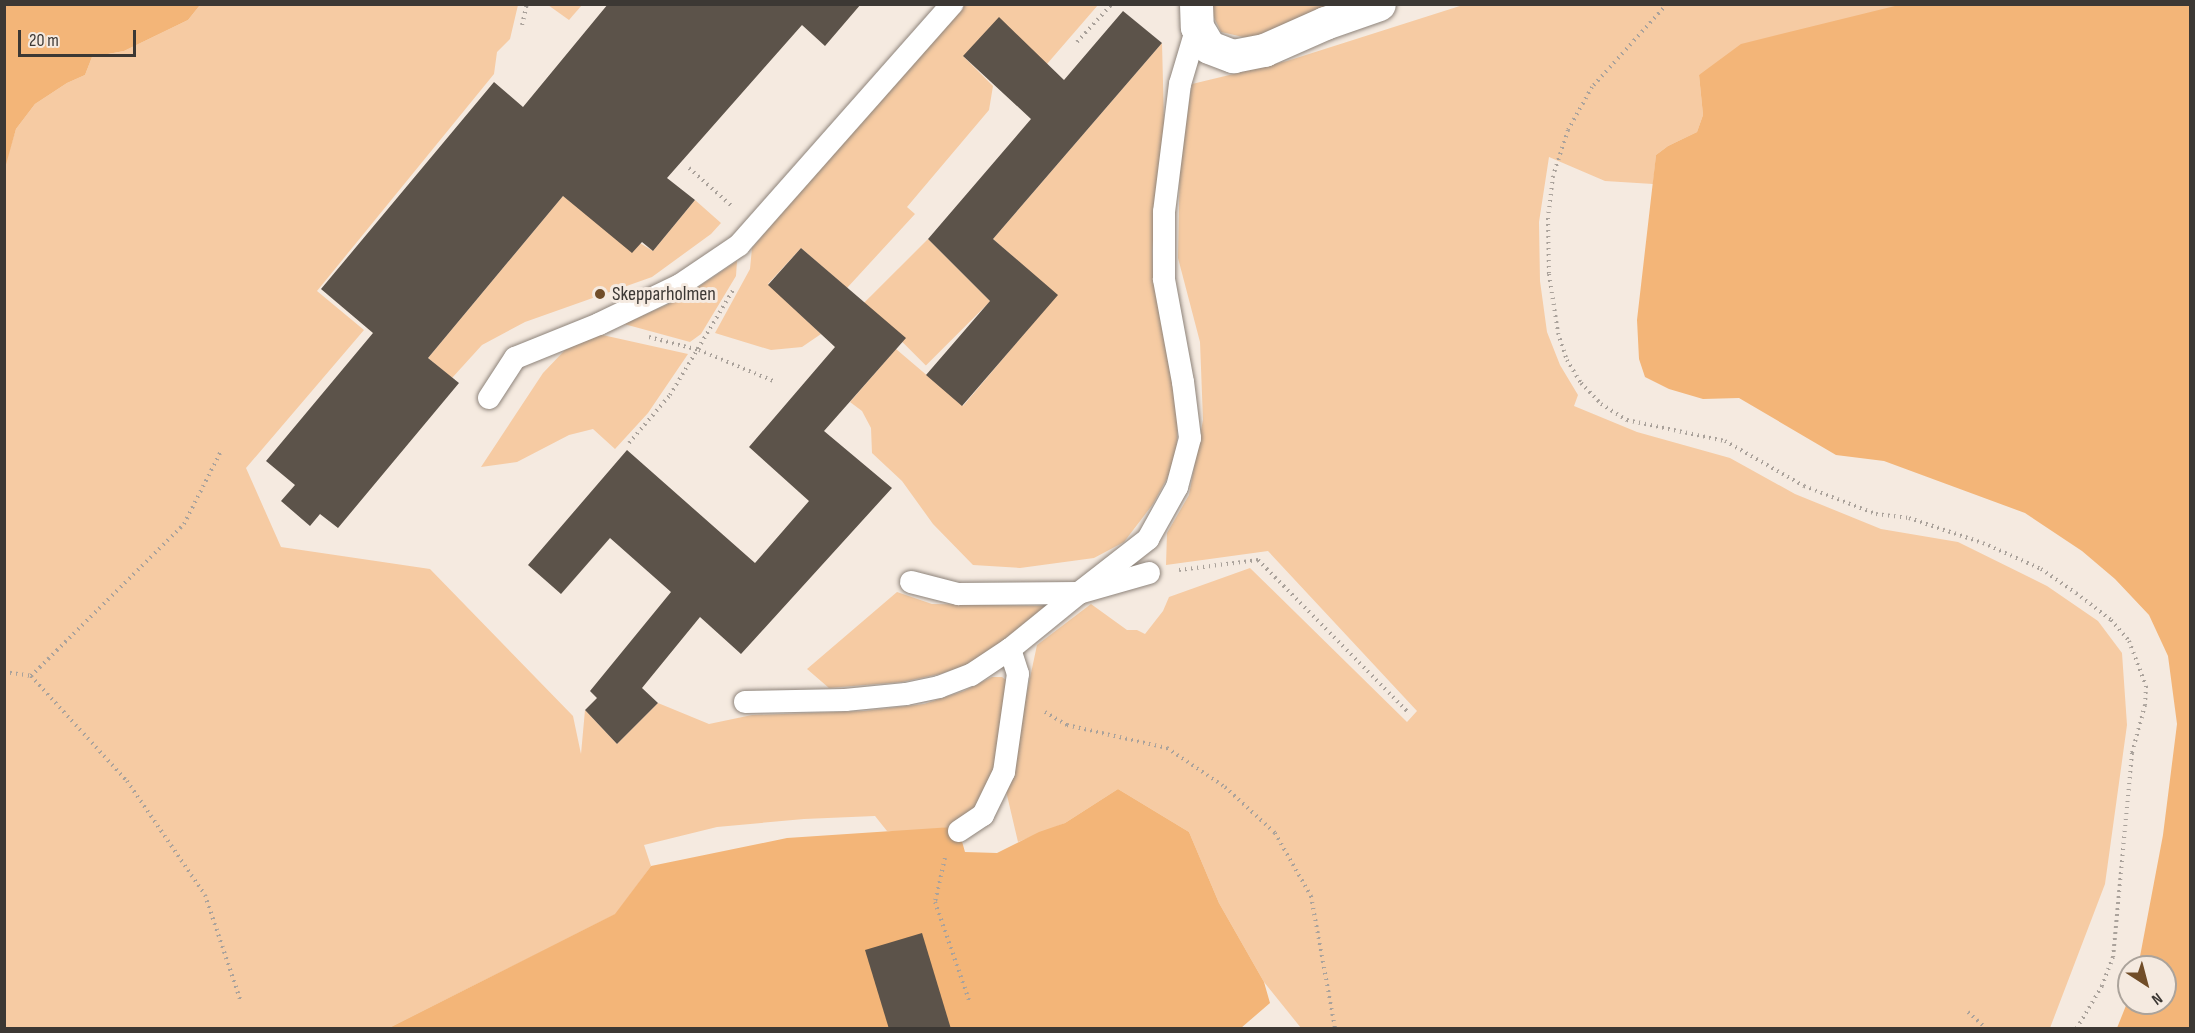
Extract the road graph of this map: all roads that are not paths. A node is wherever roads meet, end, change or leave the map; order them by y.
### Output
1 (952, 4) edge
2 (1379, 4) edge
3 (1196, 16) edge
4 (489, 398) dead end
5 (1149, 573) road end
6 (911, 582) dead end
7 (1079, 593) junction
8 (1010, 649) junction
9 (745, 702) dead end
10 (959, 831) road end

1 - 4 lane
2 - 3 street
3 - 7 lane
5 - 7 lane
6 - 7 lane
7 - 8 lane
8 - 9 lane
8 - 10 lane

